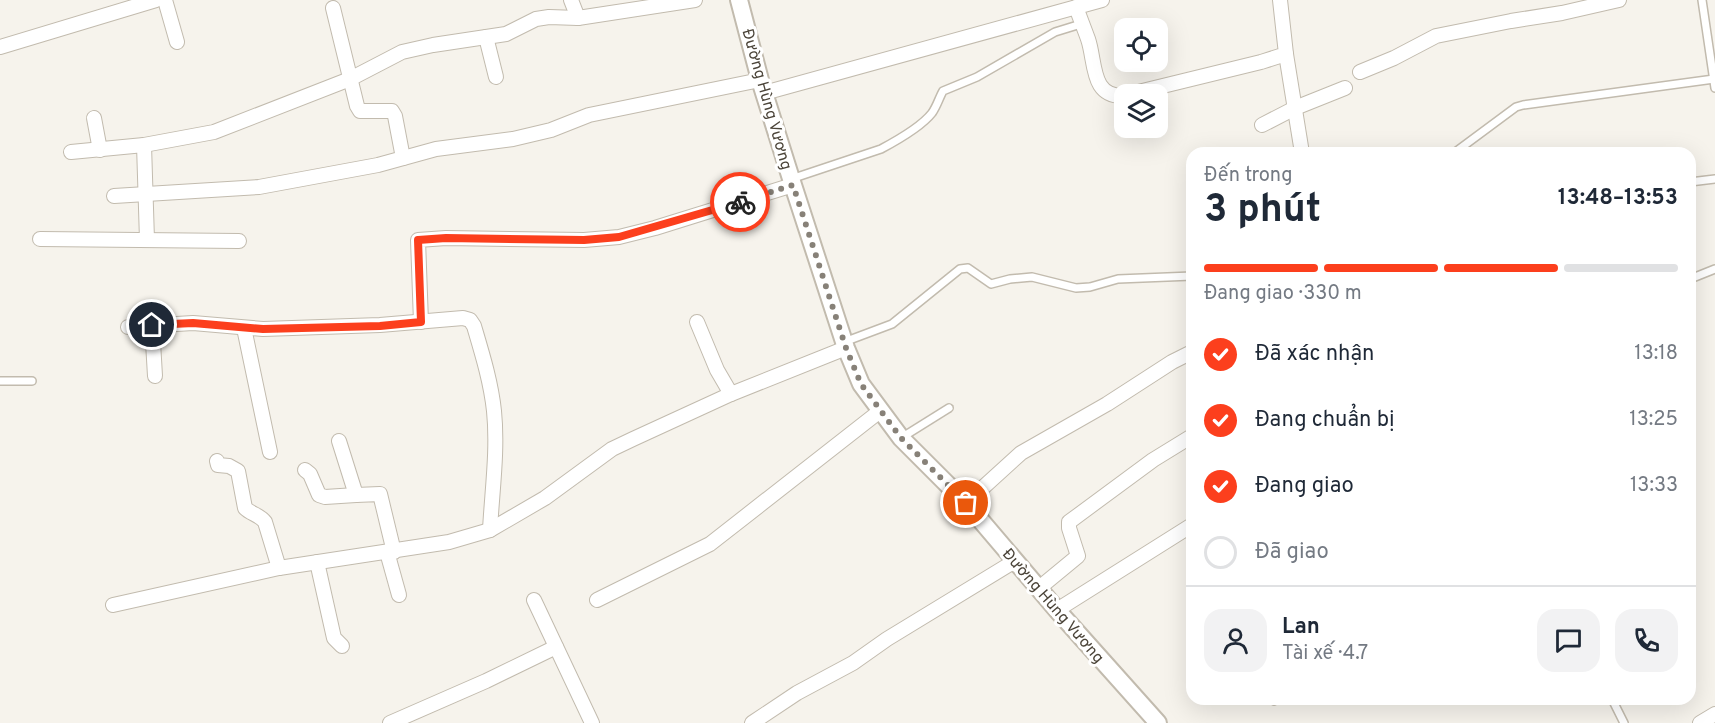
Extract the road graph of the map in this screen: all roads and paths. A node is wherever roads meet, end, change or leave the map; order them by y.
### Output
1 (156, 0) edge
2 (165, 0) edge
3 (571, 0) edge
4 (695, 0) edge
5 (739, 0) edge
6 (1102, 0) edge
7 (1280, 0) edge
8 (1619, 0) edge
9 (1702, 0) edge
10 (1076, 7) junction
11 (333, 8) dead end
12 (578, 18) junction
13 (1081, 24) junction
14 (486, 37) junction
15 (177, 42) dead end
16 (0, 47) edge
17 (1286, 54) junction
18 (1360, 72) dead end
19 (496, 77) dead end
20 (350, 79) junction
21 (1714, 79) edge
22 (1168, 85) edge
23 (762, 87) junction
24 (1345, 88) dead end
25 (1715, 88) edge
26 (1114, 95) edge
27 (1295, 108) junction
28 (93, 118) dead end
29 (1262, 124) dead end
30 (144, 145) junction
31 (1301, 147) edge
32 (1462, 147) edge
33 (100, 150) junction
34 (71, 153) dead end
35 (403, 158) junction
36 (1715, 179) edge
37 (1696, 181) edge
38 (792, 182) junction
39 (147, 194) junction
40 (114, 196) dead end
41 (40, 239) dead end
42 (147, 240) junction
43 (239, 241) dead end
44 (1715, 269) edge
45 (1186, 276) edge
46 (1696, 277) edge
47 (421, 322) junction
48 (698, 322) dead end
49 (152, 325) junction
50 (129, 327) dead end
51 (244, 328) junction
52 (845, 345) junction
53 (1186, 355) edge
54 (155, 376) dead end
55 (0, 381) edge
56 (32, 381) dead end
57 (731, 394) junction
58 (949, 408) dead end
59 (880, 411) junction
60 (901, 438) junction
61 (1186, 440) edge
62 (339, 441) dead end
63 (270, 452) dead end
64 (217, 461) dead end
65 (305, 470) dead end
66 (356, 495) junction
67 (966, 503) junction
68 (1186, 529) edge
69 (490, 530) junction
70 (390, 552) junction
71 (1015, 561) junction
72 (316, 562) junction
73 (279, 568) junction
74 (1038, 589) junction
75 (399, 595) dead end
76 (534, 600) dead end
77 (597, 600) dead end
78 (113, 605) dead end
79 (1057, 610) junction
80 (342, 646) dead end
81 (556, 647) junction
82 (1615, 705) edge
83 (390, 723) edge
84 (592, 723) edge
85 (752, 723) edge
86 (1158, 723) edge
87 (1624, 723) edge

1 - 16 street
2 - 15 street
3 - 12 street
4 - 12 street
5 - 23 street, Đường Hùng Vương
6 - 10 street
7 - 17 street
8 - 18 street
9 - 21 lane
10 - 13 street
10 - 23 street
11 - 20 street
12 - 14 street
13 - 26 street
13 - 38 lane
14 - 19 street
14 - 20 street
17 - 22 street
17 - 27 street
20 - 30 street
20 - 35 street
21 - 25 lane
21 - 32 lane
23 - 35 street
23 - 38 street, Đường Hùng Vương
24 - 27 street
27 - 29 street
27 - 31 street
28 - 33 street
30 - 33 street
30 - 39 street
33 - 34 street
35 - 39 street
36 - 37 lane
38 - 47 street
38 - 52 street, Đường Hùng Vương
39 - 40 street
39 - 42 street
41 - 42 street
42 - 43 street
44 - 46 lane
45 - 52 lane
47 - 51 street
47 - 69 street
48 - 57 street
49 - 50 street
49 - 51 street
49 - 54 street
51 - 63 street
52 - 57 street
52 - 59 street, Đường Hùng Vương
53 - 67 street
55 - 56 lane
57 - 69 street
58 - 60 lane
59 - 60 street, Đường Hùng Vương
59 - 77 street
60 - 67 street, Đường Hùng Vương
61 - 74 street
62 - 66 street
64 - 73 street
65 - 66 street
66 - 70 street
67 - 71 street, Đường Hùng Vương
68 - 79 street
69 - 70 street
70 - 72 street
70 - 75 street
71 - 74 street, Đường Hùng Vương
71 - 85 street
72 - 73 street
72 - 80 street
73 - 78 street
74 - 79 street, Đường Hùng Vương
76 - 81 street
79 - 86 street, Đường Hùng Vương
81 - 83 street
81 - 84 street
82 - 87 lane

